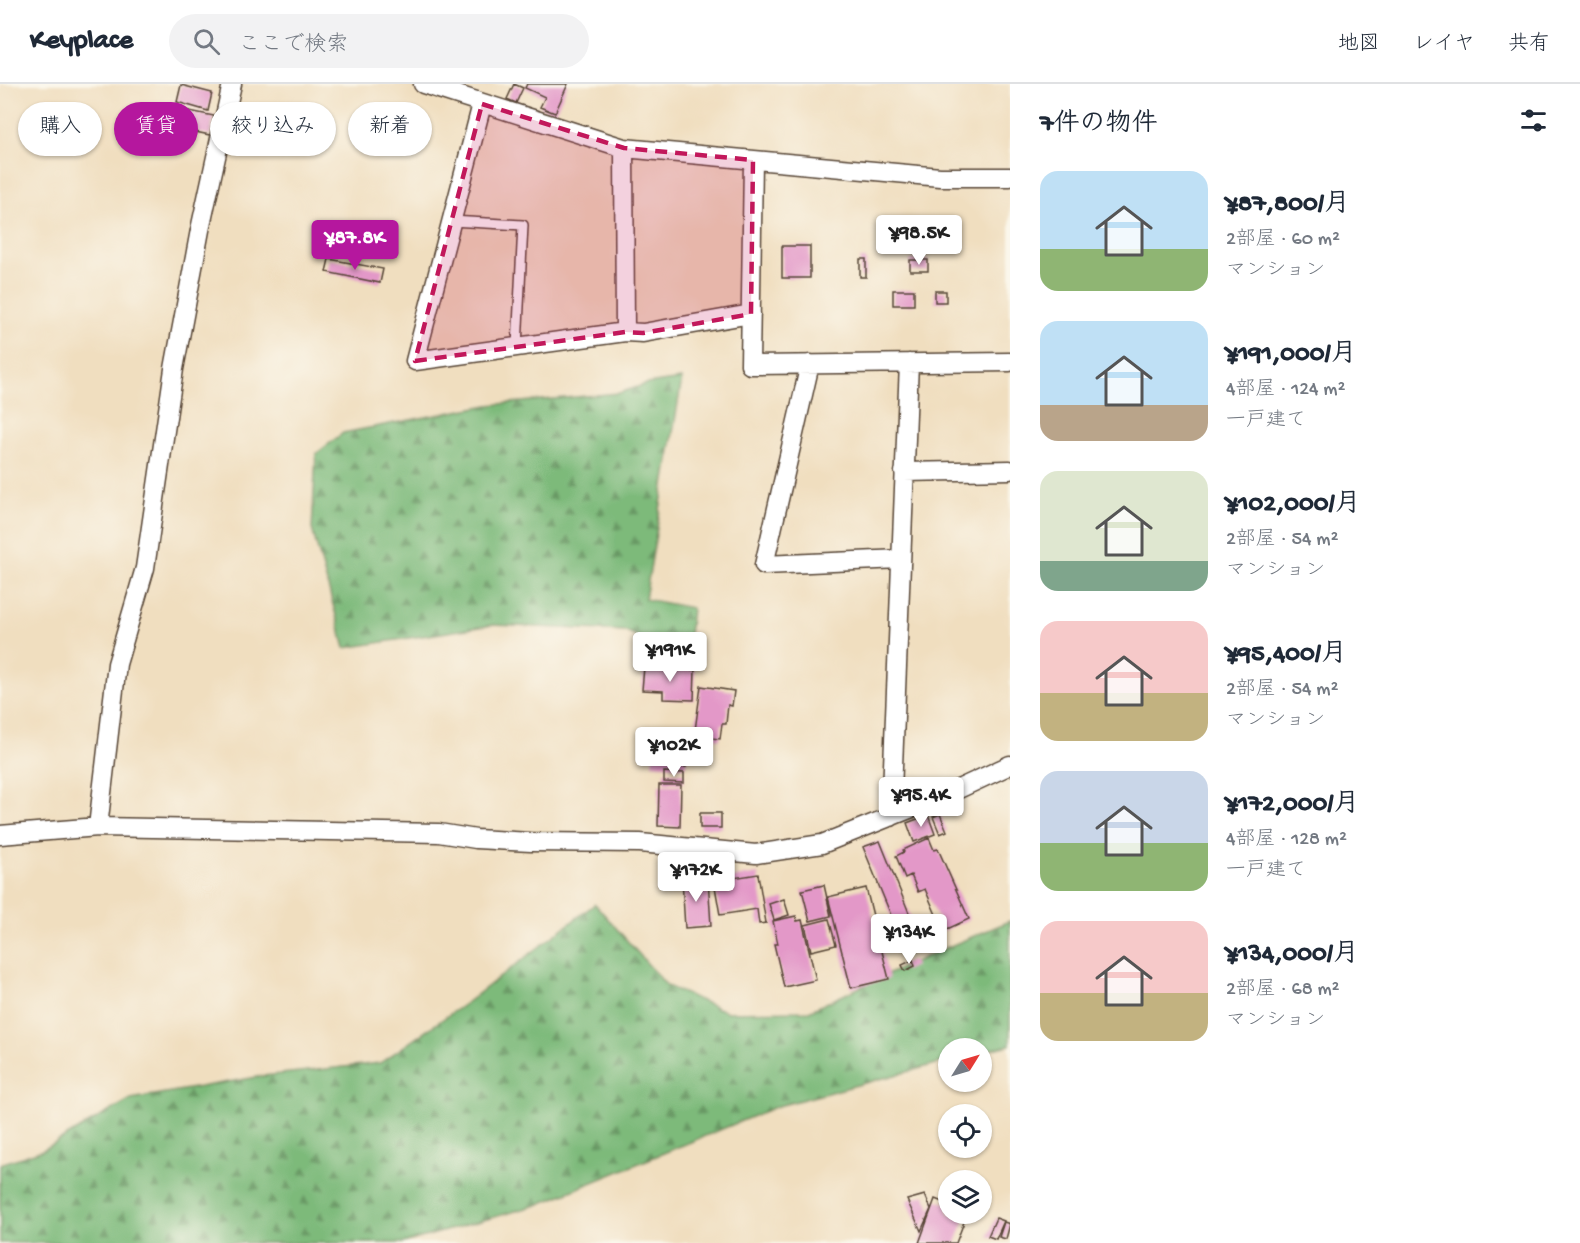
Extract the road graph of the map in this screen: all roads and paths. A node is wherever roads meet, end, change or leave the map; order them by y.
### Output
1 (232, 84) edge
2 (423, 84) edge
3 (482, 104) junction
4 (624, 148) junction
5 (753, 160) junction
6 (1010, 177) edge
7 (451, 221) junction
8 (751, 314) junction
9 (625, 332) junction
10 (517, 347) junction
11 (1010, 362) edge
12 (909, 363) junction
13 (810, 364) junction
14 (1010, 470) edge
15 (904, 472) junction
16 (901, 559) junction
17 (1010, 765) edge
18 (891, 817) junction
19 (98, 828) junction
20 (0, 835) edge

1 - 19 street
2 - 3 street
3 - 4 street
3 - 7 street
4 - 5 street
4 - 9 street
5 - 6 street
5 - 8 street
7 - 10 lane
7 - 10 street
8 - 9 street
8 - 13 street
9 - 10 street
11 - 12 street
12 - 13 street
12 - 15 street
13 - 16 street
14 - 15 street
15 - 16 street
16 - 18 street
17 - 18 street
18 - 19 street
19 - 20 street

